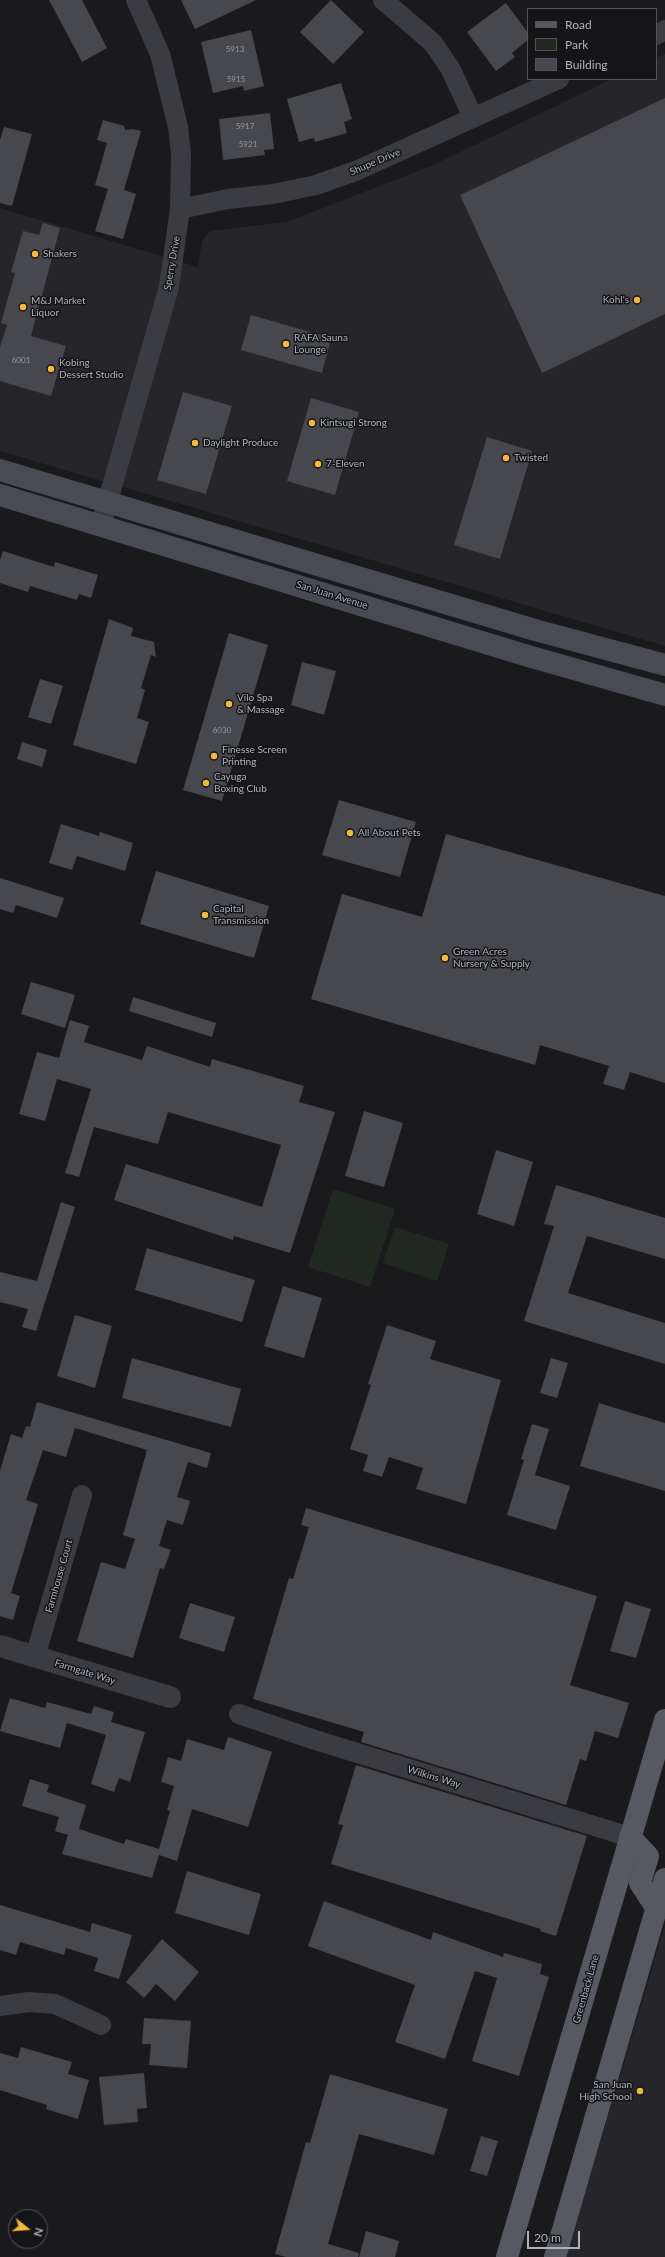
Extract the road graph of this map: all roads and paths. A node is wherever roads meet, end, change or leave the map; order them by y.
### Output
1 (136, 0) edge
2 (383, 0) edge
3 (557, 80) edge
4 (474, 117) junction
5 (180, 209) junction
6 (0, 470) edge
7 (0, 495) edge
8 (107, 502) junction
9 (101, 525) junction
10 (347, 574) junction
11 (422, 623) junction
12 (535, 630) junction
13 (665, 665) edge
14 (665, 695) edge
15 (82, 1495) dead end
16 (0, 1646) edge
17 (35, 1657) junction
18 (170, 1697) dead end
19 (239, 1714) dead end
20 (665, 1720) edge
21 (630, 1836) junction
22 (665, 1880) edge
23 (657, 1909) junction
24 (0, 2006) edge
25 (100, 2024) dead end
26 (507, 2257) edge
27 (554, 2257) edge

1 - 5 street, Sperry Drive
2 - 4 street
3 - 4 street, Shupe Drive
4 - 5 street, Shupe Drive
5 - 8 street, Sperry Drive
6 - 8 main road
7 - 9 main road, San Juan Avenue
8 - 9 street, Sperry Drive
8 - 10 main road
9 - 11 main road, San Juan Avenue
10 - 11 main road
10 - 12 main road
11 - 12 main road
11 - 14 main road, San Juan Avenue
12 - 13 main road
15 - 17 street, Farmhouse Court
16 - 17 street, Farmgate Way
17 - 18 street, Farmgate Way
19 - 21 street, Wilkins Way
20 - 21 main road, Greenback Lane
21 - 23 main road
21 - 26 main road, Greenback Lane
22 - 23 main road
23 - 27 main road
24 - 25 street

